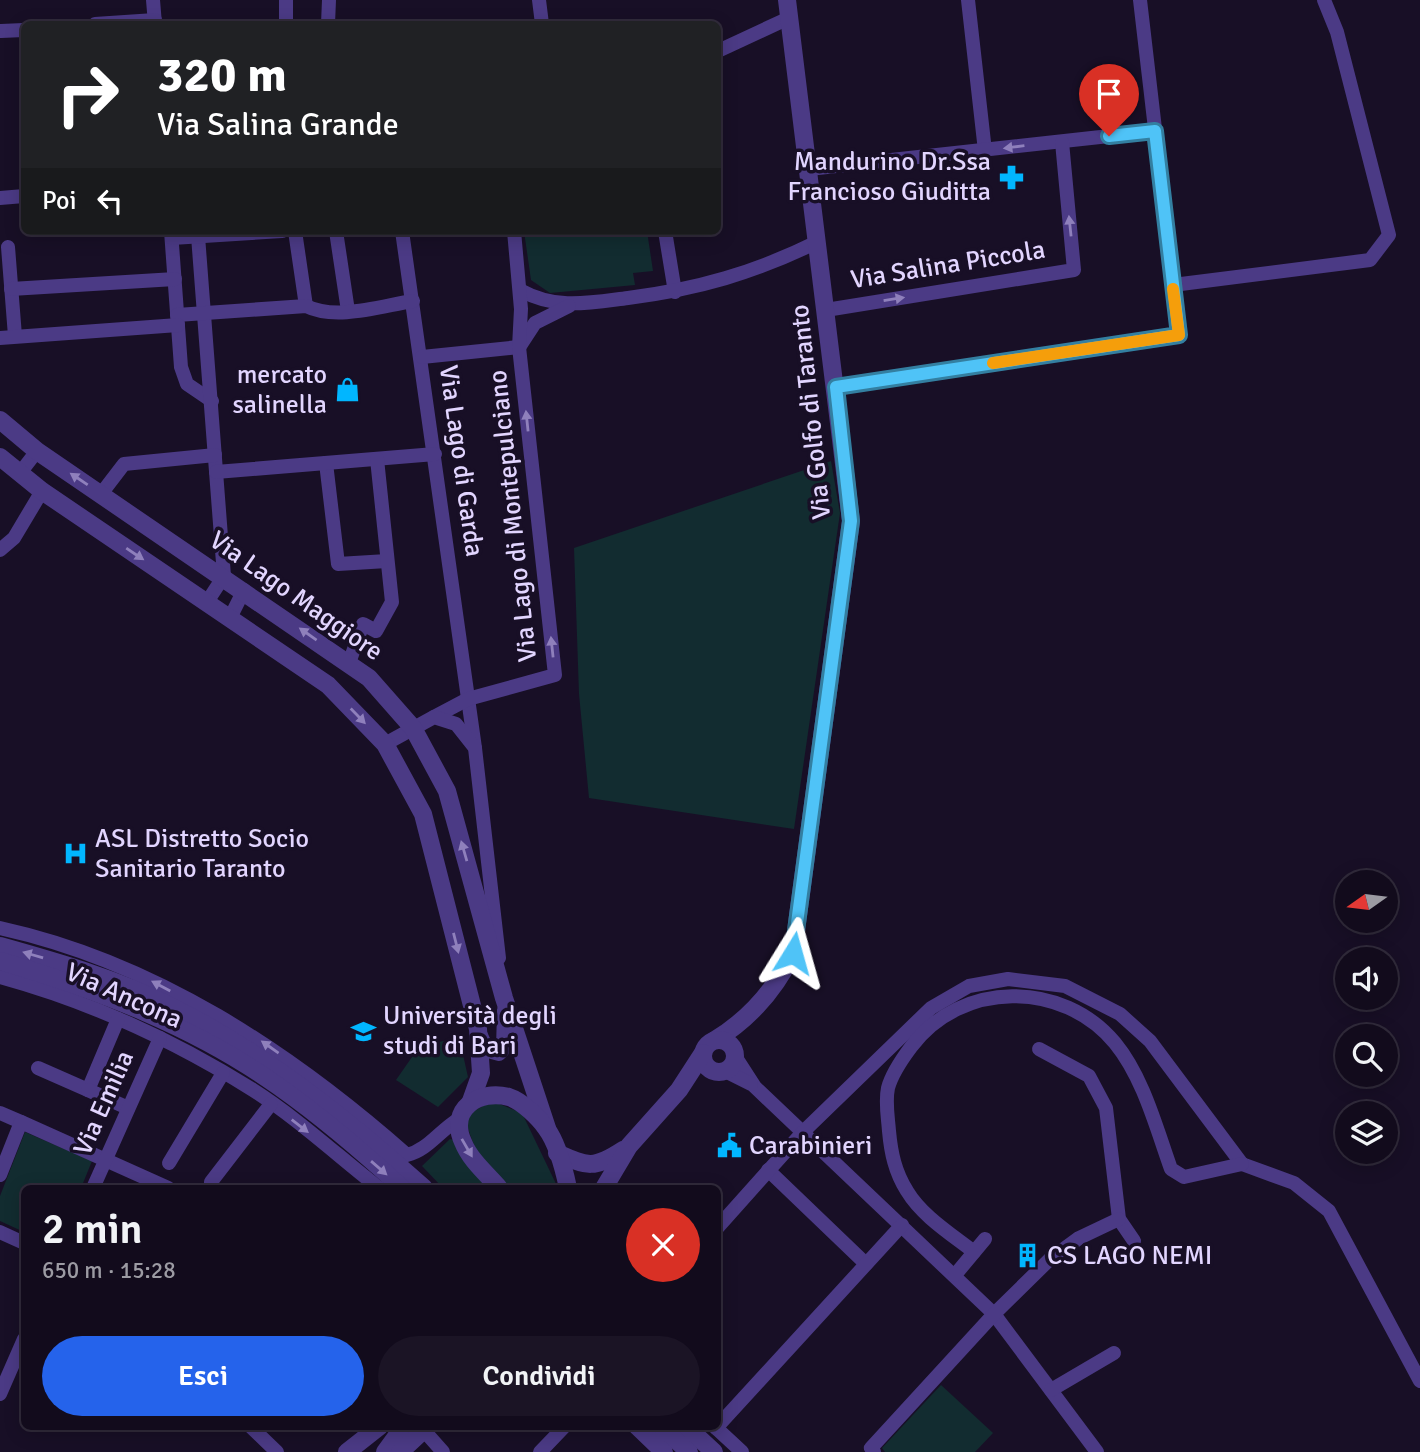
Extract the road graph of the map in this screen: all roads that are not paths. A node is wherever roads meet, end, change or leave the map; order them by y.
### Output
1 (153, 0) edge
2 (286, 0) edge
3 (329, 0) edge
4 (539, 0) edge
5 (1140, 0) edge
6 (1324, 0) edge
7 (972, 1) edge
8 (788, 9) edge
9 (155, 21) edge
10 (286, 21) edge
11 (328, 21) edge
12 (542, 21) edge
13 (21, 30) edge
14 (1, 31) edge
15 (721, 49) edge
16 (1155, 131) junction
17 (1062, 142) junction
18 (985, 151) junction
19 (809, 169) junction
20 (21, 196) edge
21 (0, 198) edge
22 (172, 235) edge
23 (185, 235) edge
24 (215, 235) edge
25 (296, 235) edge
26 (336, 235) edge
27 (403, 235) edge
28 (514, 235) edge
29 (666, 235) edge
30 (198, 236) junction
31 (817, 243) junction
32 (8, 247) dead end
33 (175, 279) junction
34 (1173, 285) junction
35 (11, 289) junction
36 (520, 290) junction
37 (675, 292) junction
38 (413, 301) junction
39 (306, 306) junction
40 (569, 306) junction
41 (826, 310) junction
42 (348, 311) junction
43 (204, 313) junction
44 (178, 320) junction
45 (7, 337) edge
46 (519, 347) junction
47 (422, 357) junction
48 (836, 387) junction
49 (212, 401) junction
50 (0, 420) edge
51 (37, 451) junction
52 (435, 454) junction
53 (215, 455) junction
54 (0, 457) edge
55 (377, 458) junction
56 (326, 463) junction
57 (216, 472) junction
58 (20, 473) junction
59 (42, 491) junction
60 (102, 494) junction
61 (0, 550) edge
62 (387, 561) junction
63 (224, 576) junction
64 (244, 590) junction
65 (207, 602) junction
66 (230, 618) junction
67 (349, 663) junction
68 (468, 699) junction
69 (434, 717) junction
70 (413, 728) junction
71 (385, 744) junction
72 (475, 748) junction
73 (475, 889) junction
74 (445, 896) junction
75 (0, 928) edge
76 (0, 946) edge
77 (0, 961) edge
78 (0, 977) edge
79 (97, 994) junction
80 (504, 998) junction
81 (1096, 999) junction
82 (751, 1013) junction
83 (1086, 1015) junction
84 (112, 1017) junction
85 (232, 1024) junction
86 (478, 1029) junction
87 (160, 1038) junction
88 (709, 1047) junction
89 (1039, 1049) dead end
90 (245, 1056) junction
91 (727, 1061) junction
92 (203, 1062) junction
93 (873, 1064) junction
94 (38, 1068) dead end
95 (223, 1073) junction
96 (893, 1077) junction
97 (89, 1090) junction
98 (679, 1090) junction
99 (471, 1101) junction
100 (271, 1104) junction
101 (128, 1108) junction
102 (0, 1113) edge
103 (459, 1119) junction
104 (21, 1122) junction
105 (547, 1128) junction
106 (803, 1132) junction
107 (629, 1146) junction
108 (557, 1153) junction
109 (105, 1160) junction
110 (169, 1163) dead end
111 (1242, 1164) junction
112 (768, 1170) junction
113 (0, 1175) edge
114 (211, 1182) dead end
115 (94, 1185) edge
116 (161, 1185) edge
117 (375, 1185) edge
118 (399, 1185) edge
119 (421, 1185) edge
120 (497, 1185) edge
121 (568, 1185) edge
122 (606, 1185) edge
123 (908, 1194) junction
124 (889, 1213) junction
125 (1119, 1219) junction
126 (721, 1224) edge
127 (902, 1224) junction
128 (0, 1232) edge
129 (985, 1239) dead end
130 (1134, 1241) dead end
131 (21, 1242) edge
132 (974, 1252) junction
133 (866, 1264) junction
134 (955, 1275) junction
135 (995, 1314) junction
136 (21, 1346) edge
137 (1114, 1353) dead end
138 (1420, 1381) edge
139 (1051, 1390) junction
140 (0, 1394) edge
141 (721, 1421) edge
142 (254, 1430) edge
143 (362, 1430) edge
144 (375, 1430) edge
145 (401, 1430) edge
146 (422, 1430) edge
147 (426, 1430) edge
148 (561, 1430) edge
149 (641, 1430) edge
150 (665, 1430) edge
151 (690, 1430) edge
152 (718, 1430) edge
153 (277, 1452) edge
154 (345, 1452) edge
155 (385, 1452) edge
156 (400, 1452) edge
157 (443, 1452) edge
158 (540, 1452) edge
159 (664, 1452) edge
160 (689, 1452) edge
161 (713, 1452) edge
162 (742, 1452) edge
163 (874, 1452) edge
164 (1097, 1452) edge

1 - 9 street
2 - 10 street
3 - 11 street
4 - 12 street
5 - 16 street
6 - 34 street
7 - 18 street
8 - 15 street
8 - 19 street, Via Golfo di Taranto
13 - 14 street
16 - 17 street
16 - 34 street
17 -> 18 street
41 -> 17 street, Via Salina Piccola
18 - 19 street
19 - 31 street, Via Golfo di Taranto
20 - 21 street
22 - 33 street
23 - 30 street
24 - 30 street
25 - 39 street
26 - 42 street
27 - 38 street, Via Lago di Garda
28 - 36 street, Via Lago di Montepulciano
29 - 37 street
30 - 43 street
31 - 37 street
31 - 41 street, Via Golfo di Taranto
32 - 35 street
33 - 35 street
33 - 44 street
34 - 48 street
35 - 45 street
36 - 40 street
36 - 46 street, Via Lago di Montepulciano
37 - 40 street
38 - 42 street
38 - 47 street, Via Lago di Garda
39 - 42 street
39 - 43 street
40 - 46 street
41 - 48 street, Via Golfo di Taranto
43 - 44 street
43 - 49 street
44 - 45 street
44 - 49 street
46 - 47 street, Via Lago di Montepulciano
68 -> 46 street, Via Lago di Montepulciano
47 - 52 street, Via Lago di Garda
48 - 82 street, Via Golfo di Taranto
49 - 53 street
50 - 51 street, Via Lago Maggiore
51 - 58 street
60 -> 51 street, Via Lago Maggiore
52 - 55 street
52 - 68 street, Via Lago di Garda
53 - 57 street
53 - 60 street
54 - 58 street, Via Lago Maggiore
55 - 56 street
55 - 62 street
56 - 57 street
56 - 62 street
57 - 63 street
58 - 59 street, Via Lago Maggiore
59 - 61 street
59 -> 65 street, Via Lago Maggiore
60 - 63 street, Via Lago Maggiore
62 - 67 street
63 - 64 street, Via Lago Maggiore
63 - 65 street
64 - 66 street
67 -> 64 street, Via Lago Maggiore
65 - 66 street, Via Lago Maggiore
66 -> 71 street, Via Lago Maggiore
67 - 70 street, Via Lago Maggiore
68 - 69 street
68 - 72 street, Via Lago di Garda
69 - 70 street
69 - 72 street
70 - 71 street
73 -> 70 street, Via Lago Maggiore
71 - 74 street, Via Lago Maggiore
72 - 80 street, Via Lago di Garda
73 - 74 street
73 - 80 street, Via Lago Maggiore
74 -> 86 street, Via Lago Maggiore
85 -> 75 street, Via Ancona
90 -> 76 street
77 - 79 street
78 - 84 street, Via Ancona
79 - 84 street
79 - 90 street
80 - 86 street, Via Lago di Garda
80 - 105 street, Via Lago Maggiore
81 - 83 street
81 - 93 street
81 - 111 street
82 - 88 street, Via Golfo di Taranto
82 - 91 street, Via Golfo di Taranto
83 - 96 street
83 - 111 street
84 - 87 street, Via Ancona
84 - 97 street
85 - 90 street
103 -> 85 street, Via Ancona
86 - 99 street, Via Lago Maggiore
87 - 92 street, Via Ancona
87 - 101 street, Via Emilia
88 - 91 street
88 - 91 street
88 - 98 street
89 - 125 street
90 - 92 street
90 -> 118 street
90 - 119 street
91 - 98 street
91 - 106 street
92 - 95 street, Via Ancona
93 - 96 street
93 - 106 street
94 - 97 street
95 - 100 street, Via Ancona
95 - 110 street
96 - 123 street
97 - 101 street
98 - 107 street
99 - 103 street, Via Lago Maggiore
99 - 105 street
100 - 114 street
100 -> 117 street, Via Ancona
101 - 109 street, Via Emilia
102 - 104 street
103 -> 120 street
104 - 109 street
104 - 113 street
105 - 108 street, Via Lago Maggiore
106 - 112 street
106 - 124 street
107 - 108 street
107 - 122 street
108 - 121 street, Via Lago Maggiore
109 - 115 street, Via Emilia
109 - 116 street
111 - 138 street
112 - 126 street
112 - 133 street
123 - 124 street
123 - 132 street
124 - 127 street
125 - 130 street
125 - 135 street
127 - 133 street
127 - 134 street
128 - 131 street
129 - 132 street
132 - 134 street
133 - 141 street
134 - 135 street
135 - 139 street
135 - 163 street
136 - 140 street
137 - 139 street
139 - 164 street
142 - 153 street
143 - 154 street
144 - 154 street
145 - 155 street
146 - 156 street
147 - 157 street
148 - 158 street
149 - 159 street
150 - 160 street
151 - 161 street
152 - 162 street

